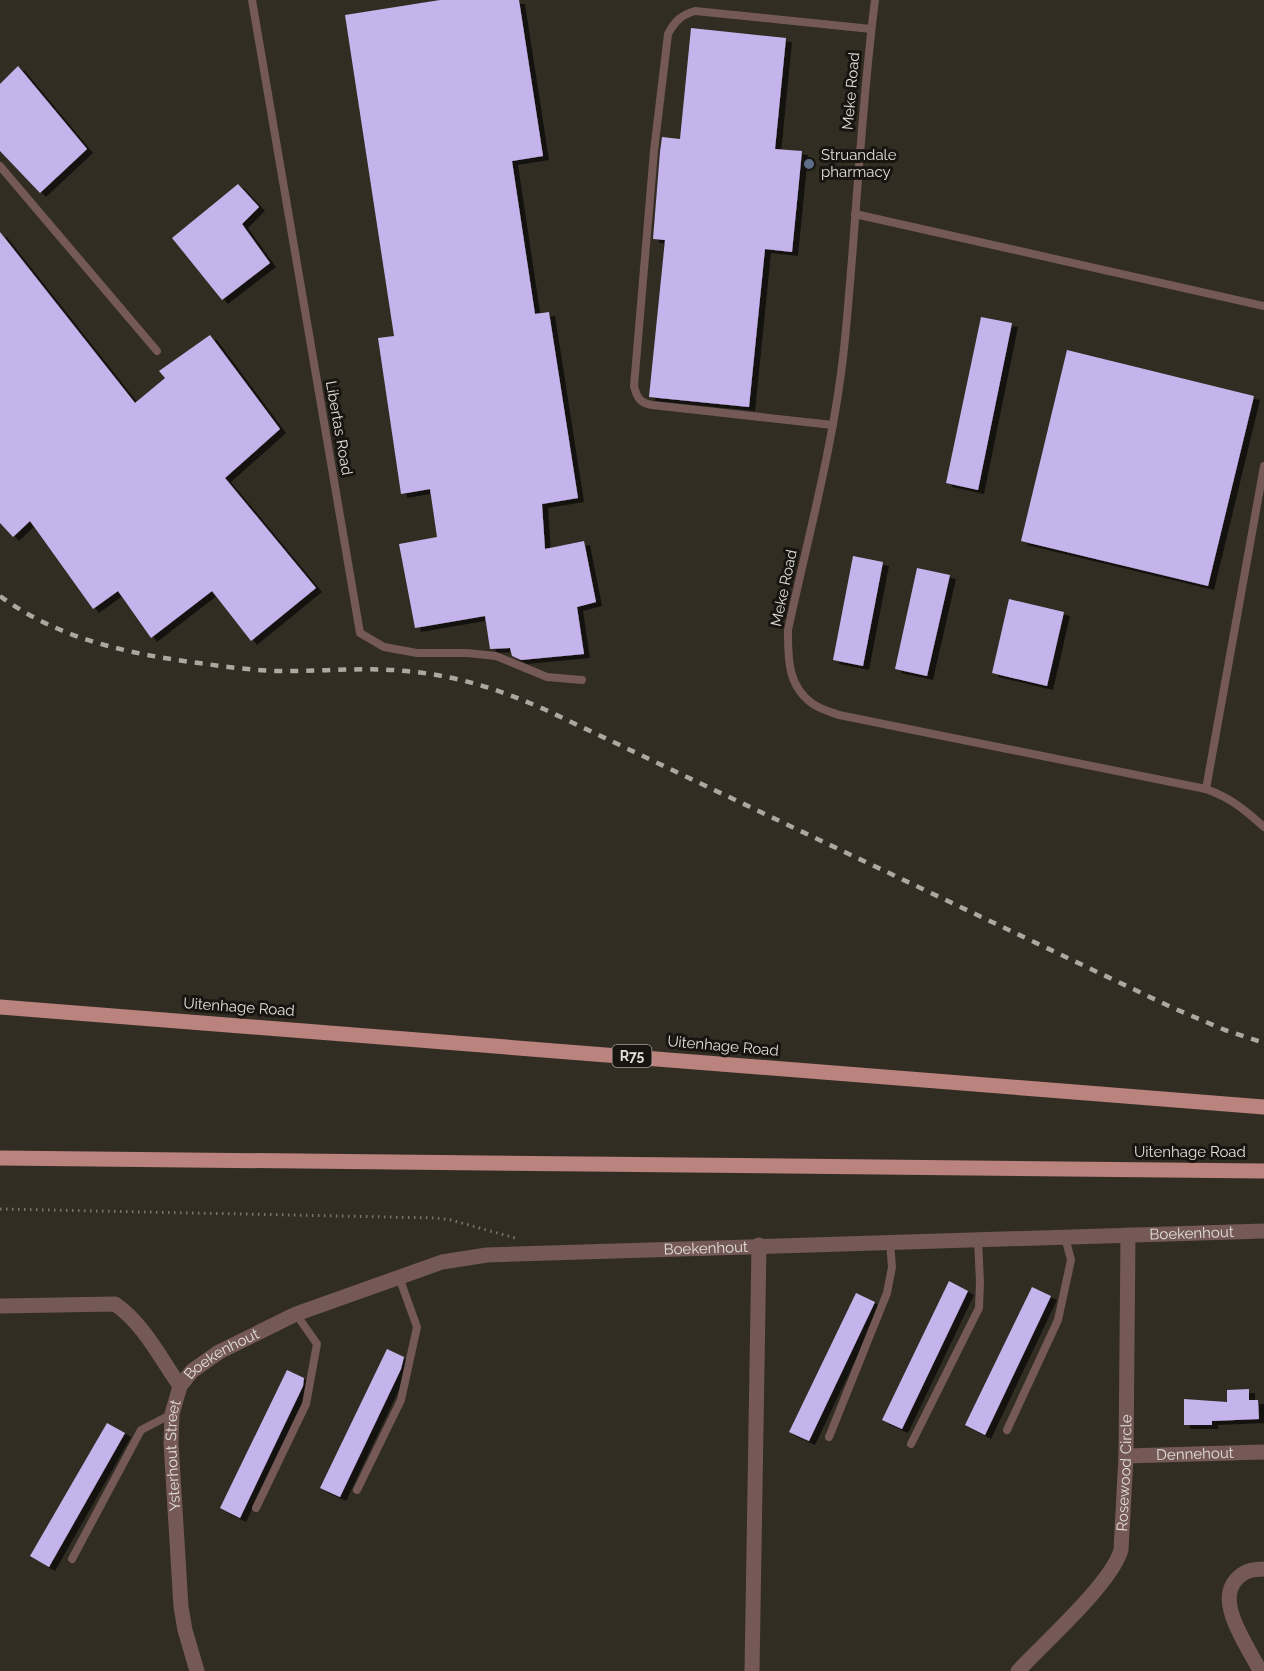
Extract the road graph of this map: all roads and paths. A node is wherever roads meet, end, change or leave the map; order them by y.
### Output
1 (252, 0) edge
2 (875, 0) edge
3 (871, 29) junction
4 (0, 166) edge
5 (855, 214) junction
6 (1264, 306) edge
7 (157, 351) dead end
8 (833, 425) junction
9 (1264, 466) edge
10 (582, 680) dead end
11 (1206, 789) junction
12 (1264, 827) edge
13 (0, 1007) edge
14 (1264, 1107) edge
15 (0, 1158) edge
16 (1264, 1171) edge
17 (0, 1209) edge
18 (1264, 1231) edge
19 (1128, 1235) junction
20 (1065, 1237) junction
21 (516, 1238) dead end
22 (978, 1239) junction
23 (890, 1242) junction
24 (759, 1245) junction
25 (399, 1277) junction
26 (0, 1305) edge
27 (296, 1314) junction
28 (180, 1386) junction
29 (171, 1414) junction
30 (1007, 1430) dead end
31 (829, 1437) dead end
32 (911, 1444) dead end
33 (1264, 1452) edge
34 (1125, 1456) junction
35 (357, 1490) dead end
36 (256, 1508) dead end
37 (72, 1559) dead end
38 (1264, 1569) edge
39 (197, 1671) edge
40 (752, 1671) edge
41 (1017, 1671) edge
42 (1260, 1671) edge

1 - 10 lane, Libertas Road
2 - 3 lane, Meke Road
3 - 5 lane, Meke Road
3 - 8 lane
4 - 7 lane
5 - 6 lane
5 - 8 lane, Meke Road
8 - 11 lane, Meke Road
9 - 11 lane
11 - 12 lane, Meke Road
13 - 14 main road, Uitenhage Road / R75
15 - 16 main road, Uitenhage Road
17 - 21 path
18 - 19 street, Boekenhout
19 - 20 street, Boekenhout
19 - 34 street, Rosewood Circle
20 - 22 street, Boekenhout
20 - 30 lane
22 - 23 street, Boekenhout
22 - 32 lane
23 - 24 street, Boekenhout
23 - 31 lane
24 - 25 street, Boekenhout
24 - 40 street
25 - 27 street, Boekenhout
25 - 35 lane
26 - 28 street, Ysterhout Street
27 - 28 street, Boekenhout
27 - 36 lane
28 - 29 street, Ysterhout Street
29 - 37 lane
29 - 39 street, Ysterhout Street
33 - 34 street, Dennehout
34 - 41 street, Rosewood Circle
38 - 42 street

